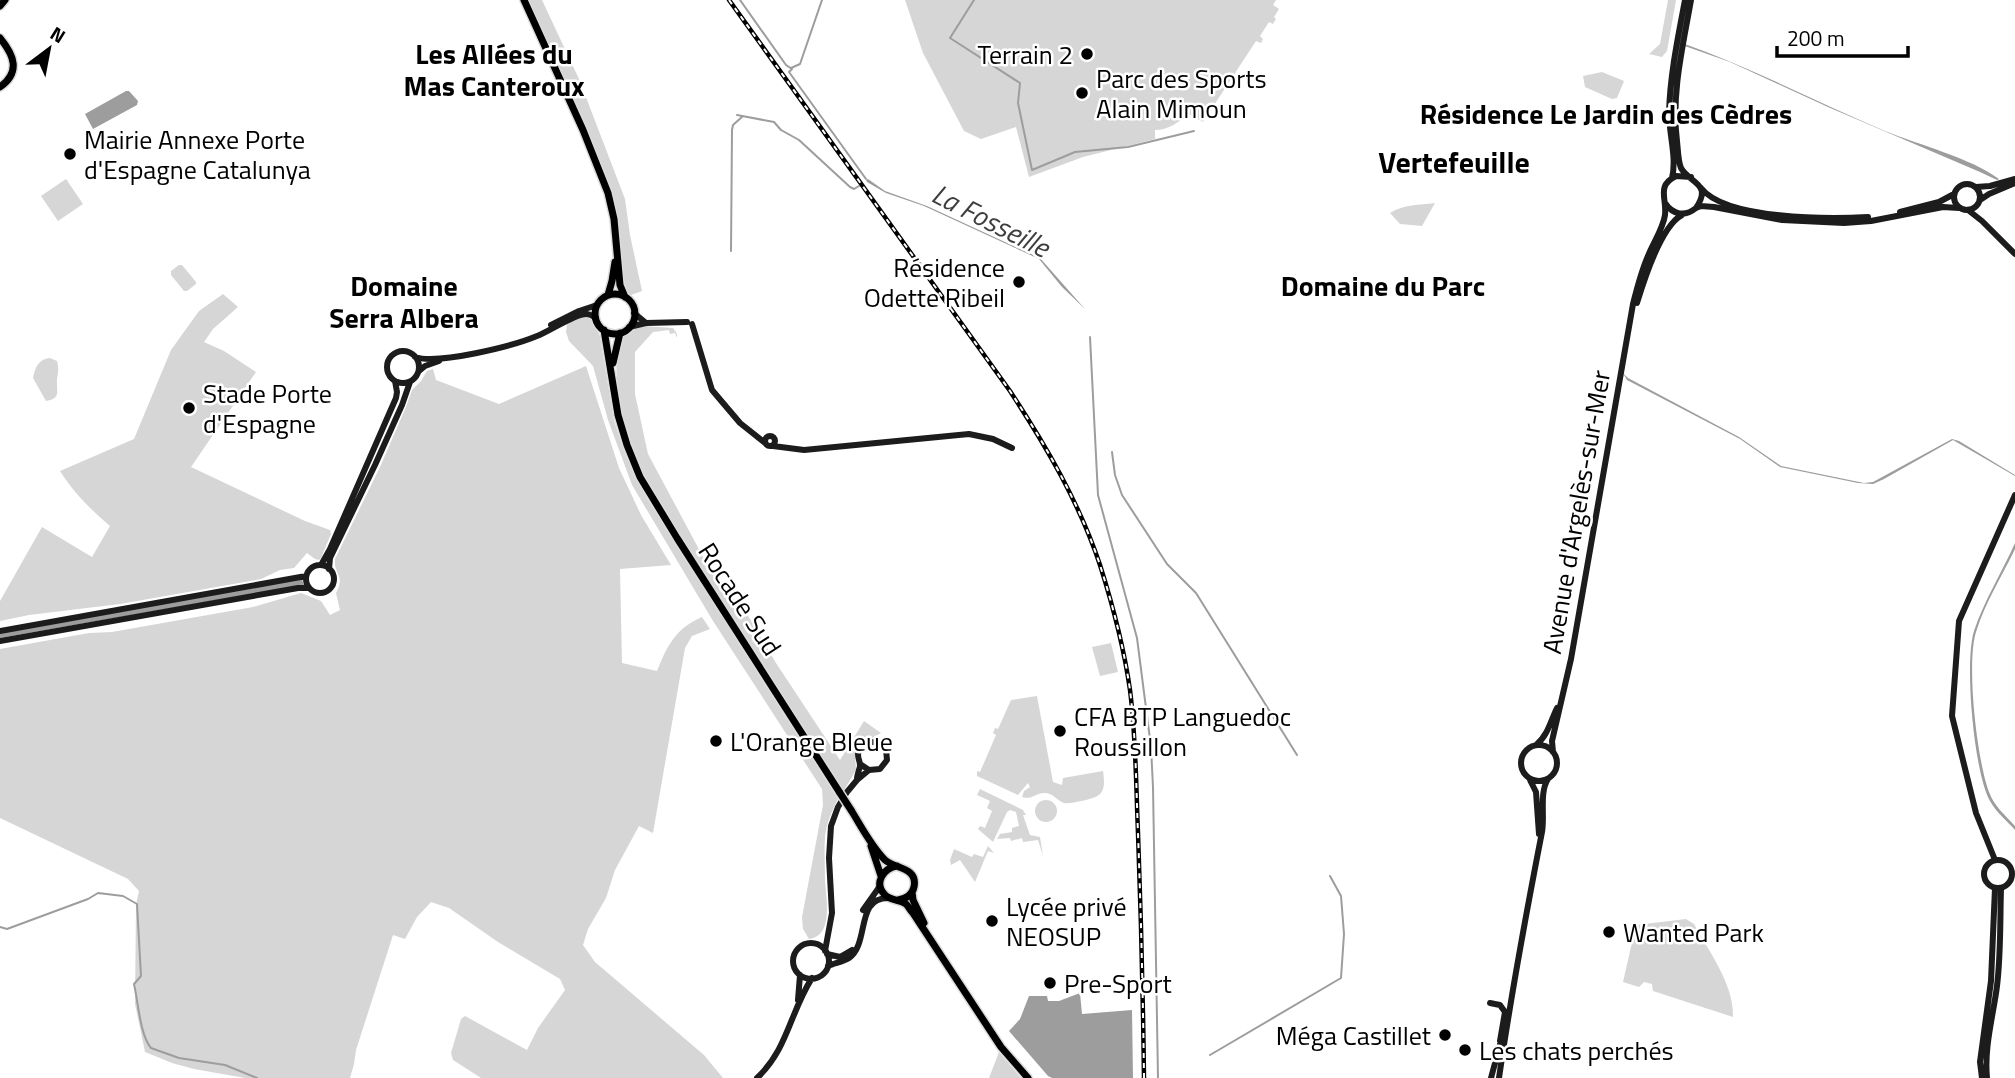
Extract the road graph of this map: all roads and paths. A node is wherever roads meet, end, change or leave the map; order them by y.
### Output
1 (2, 0) edge
2 (524, 0) edge
3 (1685, 0) edge
4 (1691, 0) edge
5 (0, 6) edge
6 (0, 38) edge
7 (0, 87) edge
8 (1691, 177) junction
9 (1672, 178) junction
10 (2015, 181) edge
11 (1975, 187) junction
12 (1701, 188) junction
13 (1954, 194) junction
14 (1665, 202) junction
15 (1978, 203) junction
16 (1696, 208) junction
17 (1959, 208) junction
18 (1968, 210) junction
19 (1684, 214) junction
20 (1982, 221) junction
21 (616, 248) junction
22 (2015, 254) edge
23 (608, 295) junction
24 (625, 297) junction
25 (597, 305) junction
26 (634, 313) junction
27 (596, 318) junction
28 (646, 323) junction
29 (629, 327) junction
30 (604, 330) junction
31 (620, 332) junction
32 (1627, 334) junction
33 (515, 343) junction
34 (415, 357) junction
35 (445, 358) junction
36 (419, 371) junction
37 (611, 374) junction
38 (395, 381) junction
39 (410, 382) junction
40 (1009, 449) dead end
41 (2015, 495) edge
42 (321, 565) junction
43 (329, 569) junction
44 (306, 576) junction
45 (308, 588) junction
46 (0, 631) edge
47 (0, 641) edge
48 (1562, 695) junction
49 (1535, 745) junction
50 (1553, 752) junction
51 (860, 764) junction
52 (869, 770) junction
53 (1528, 778) junction
54 (1548, 779) junction
55 (857, 780) junction
56 (865, 833) junction
57 (1539, 841) junction
58 (1995, 860) junction
59 (897, 866) junction
60 (881, 876) junction
61 (880, 886) junction
62 (1998, 888) junction
63 (912, 892) junction
64 (888, 898) junction
65 (897, 900) junction
66 (830, 922) junction
67 (814, 943) junction
68 (826, 952) junction
69 (828, 965) junction
70 (800, 975) junction
71 (812, 978) junction
72 (1490, 1003) dead end
73 (1510, 1008) junction
74 (796, 1009) junction
75 (1497, 1056) junction
76 (757, 1078) edge
77 (1030, 1078) edge
78 (1491, 1078) edge
79 (1499, 1078) edge
80 (1982, 1078) edge
81 (1987, 1078) edge

1 - 5 main road
2 - 21 main road
3 - 9 main road
4 - 8 main road
6 - 7 main road
8 - 9 main road
8 - 12 main road
9 - 14 main road
10 - 11 main road
10 - 15 main road
11 - 13 main road
11 - 15 main road
12 - 13 main road
12 - 16 main road
13 - 17 main road
14 - 19 main road
14 - 32 main road, Avenue d'Argelès-sur-Mer
15 - 18 main road
15 - 20 main road
16 - 17 main road
16 - 19 main road
17 - 18 main road
18 - 20 main road
19 - 32 main road, Avenue d'Argelès-sur-Mer
20 - 22 main road
21 - 23 main road
21 - 24 main road
23 - 24 main road
23 - 25 main road
24 - 26 main road
25 - 27 main road
25 - 33 main road
26 - 28 main road
26 - 29 main road
27 - 30 main road
27 - 33 main road
28 - 29 main road
28 - 40 main road
29 - 31 main road
30 - 31 main road
30 - 37 main road, Rocade Sud
31 - 37 main road
32 - 48 main road, Avenue d'Argelès-sur-Mer
33 - 35 main road
34 - 35 main road
34 - 36 main road
34 - 38 main road
35 - 36 main road
36 - 39 main road
37 - 56 main road, Rocade Sud, bridge
38 - 39 main road
38 - 42 main road
39 - 43 main road
41 - 58 main road
42 - 43 main road
42 - 44 main road
43 - 45 main road
44 - 45 main road
44 - 46 main road
45 - 47 main road
48 - 49 main road, Avenue d'Argelès-sur-Mer
48 - 50 main road, Avenue d'Argelès-sur-Mer
49 - 50 main road
49 - 53 main road
50 - 54 main road
51 - 52 main road
51 - 52 main road
51 - 55 main road
52 - 55 main road
53 - 54 main road
53 - 57 main road
54 - 57 main road
55 - 66 main road
56 - 59 main road, Rocade Sud
56 - 60 main road, Rocade Sud
57 - 73 main road
58 - 62 main road
58 - 62 main road
59 - 60 main road
59 - 63 main road
60 - 61 main road
61 - 64 main road
61 - 68 main road
62 - 80 main road
62 - 81 main road
63 - 65 main road
63 - 77 main road
64 - 65 main road
64 - 69 main road
65 - 77 main road
66 - 67 main road
66 - 68 main road
67 - 68 main road
67 - 70 main road
68 - 69 main road
69 - 71 main road
70 - 71 main road
70 - 74 main road
71 - 74 main road
72 - 75 main road
73 - 75 main road
73 - 79 main road
74 - 76 main road
75 - 78 main road

